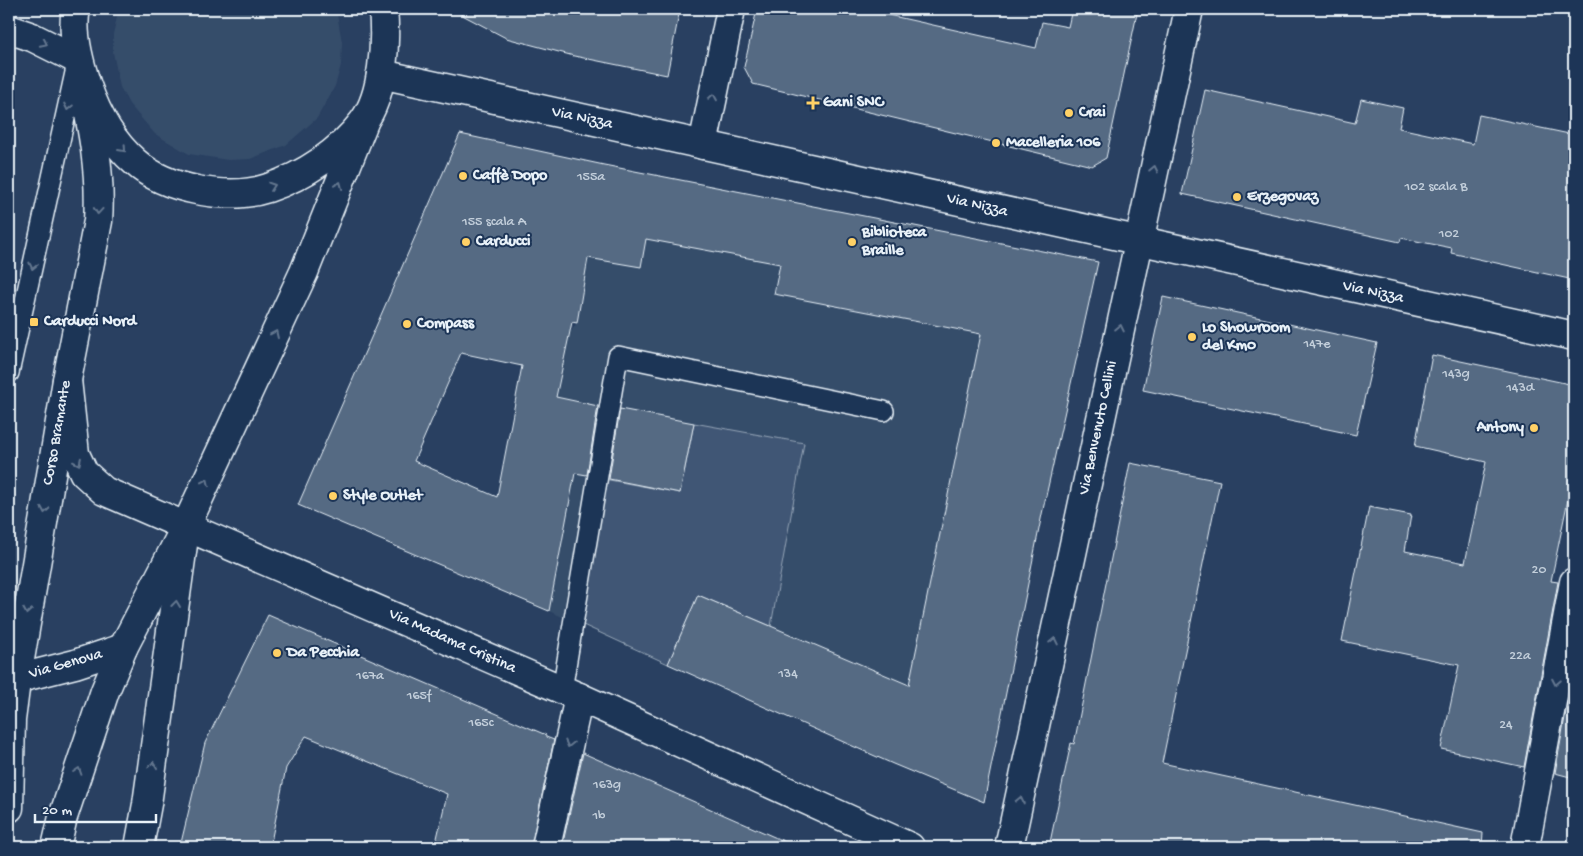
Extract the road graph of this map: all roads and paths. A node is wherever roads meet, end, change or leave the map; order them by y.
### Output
1 (76, 9) edge
2 (732, 9) edge
3 (1188, 9) edge
4 (387, 14) edge
5 (9, 29) edge
6 (78, 60) junction
7 (380, 74) junction
8 (364, 122) junction
9 (703, 145) junction
10 (1138, 242) junction
11 (1574, 336) edge
12 (9, 373) edge
13 (67, 380) junction
14 (884, 411) dead end
15 (186, 526) junction
16 (1574, 582) edge
17 (123, 648) junction
18 (12, 679) edge
19 (571, 693) junction
20 (9, 808) edge
21 (56, 847) edge
22 (139, 847) edge
23 (546, 847) edge
24 (910, 847) edge
25 (1010, 847) edge
26 (1525, 847) edge

1 - 6 street
9 -> 2 street
10 -> 3 street, Via Benvenuto Cellini
4 - 7 street
5 -> 6 street
6 -> 8 street
6 -> 12 lane
6 -> 13 street, Corso Bramante
7 - 8 street
7 - 9 street, Via Nizza
15 -> 8 street
9 - 10 street, Via Nizza
10 - 11 street, Via Nizza
25 -> 10 street, Via Benvenuto Cellini
13 -> 15 street, Via Madama Cristina
13 -> 18 street, Corso Bramante
14 - 19 lane
15 - 17 street
15 - 19 street, Via Madama Cristina
22 -> 15 street
16 -> 26 street
17 - 18 street, Via Genova
21 -> 17 street
18 - 20 street, Corso Bramante
19 -> 23 street
19 - 24 street, Via Madama Cristina

